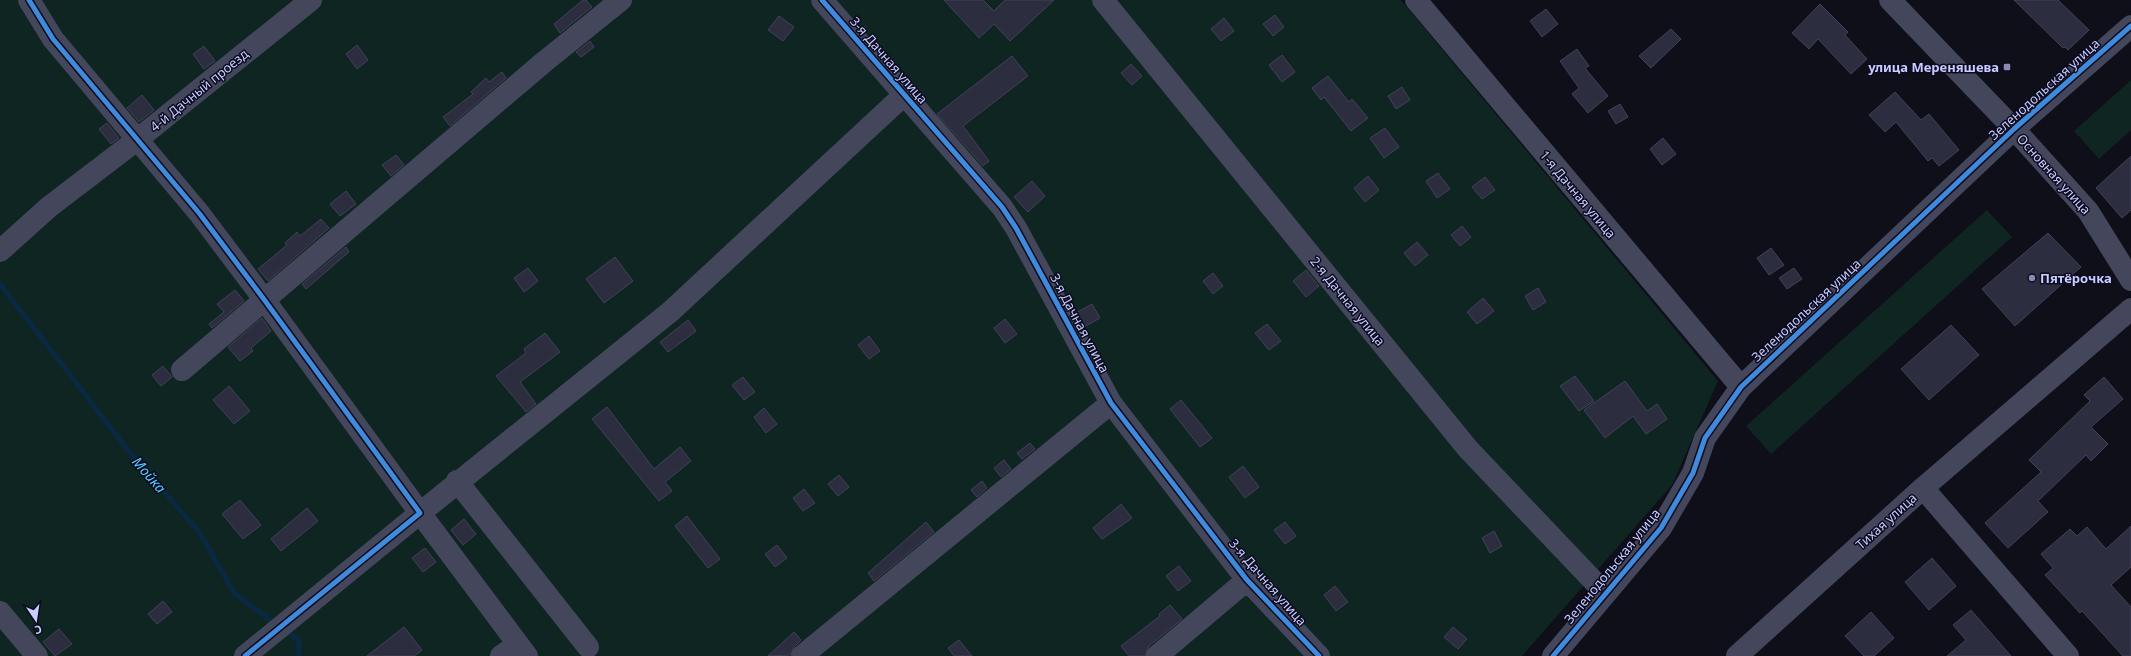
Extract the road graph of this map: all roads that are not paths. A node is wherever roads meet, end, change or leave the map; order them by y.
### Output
1 (30, 0) edge
2 (311, 0) edge
3 (620, 0) edge
4 (822, 0) edge
5 (1103, 0) edge
6 (1416, 0) edge
7 (1890, 0) edge
8 (2131, 26) edge
9 (904, 95) junction
10 (2014, 129) junction
11 (138, 139) junction
12 (0, 251) edge
13 (2131, 280) edge
14 (265, 300) junction
15 (2131, 309) edge
16 (182, 370) dead end
17 (1741, 387) junction
18 (1110, 403) junction
19 (457, 481) junction
20 (1923, 488) junction
21 (420, 513) junction
22 (1247, 580) junction
23 (1605, 593) junction
24 (0, 612) edge
25 (588, 647) dead end
26 (515, 652) edge
27 (37, 656) edge
28 (245, 656) edge
29 (802, 656) edge
30 (1157, 656) edge
31 (1319, 656) edge
32 (1553, 656) edge
33 (1737, 656) edge
34 (2068, 656) edge

1 - 11 street
2 - 11 street, 4-й Дачный проезд
3 - 14 street
4 - 9 street, 3-я Дачная улица
5 - 23 street, 2-я Дачная улица
6 - 17 street, 1-я Дачная улица
7 - 10 street
8 - 10 street, Зеленодольская улица
9 - 18 street, 3-я Дачная улица
9 - 19 street
10 - 13 street, Основная улица
10 - 17 street, Зеленодольская улица
11 - 12 street, 4-й Дачный проезд
11 - 14 street
14 - 16 street
14 - 21 street
15 - 20 street
17 - 23 street, Зеленодольская улица
18 - 22 street, 3-я Дачная улица
18 - 29 street
19 - 21 street
19 - 25 street
20 - 33 street, Тихая улица
20 - 34 street, Тихая улица
21 - 26 street
21 - 28 street
22 - 30 street
22 - 31 street, 3-я Дачная улица
23 - 32 street, Зеленодольская улица
24 - 27 street

